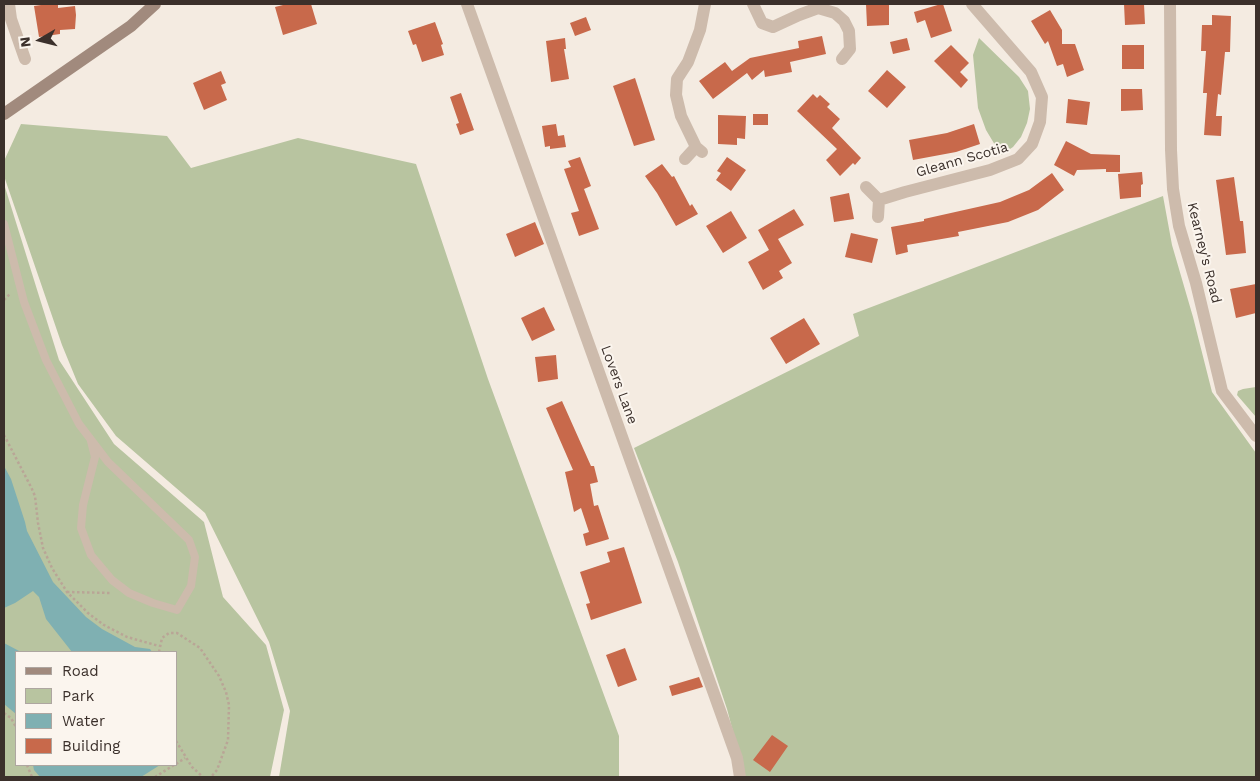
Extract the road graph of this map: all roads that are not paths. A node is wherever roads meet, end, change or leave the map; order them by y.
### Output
1 (9, 4) edge
2 (155, 4) edge
3 (467, 4) edge
4 (706, 4) edge
5 (753, 4) edge
6 (972, 4) edge
7 (1170, 4) edge
8 (842, 59) dead end
9 (25, 60) dead end
10 (4, 114) edge
11 (685, 159) dead end
12 (866, 187) dead end
13 (879, 200) junction
14 (878, 217) dead end
15 (4, 224) edge
16 (1256, 436) edge
17 (91, 441) junction
18 (740, 777) edge

1 - 9 street
2 - 10 street
3 - 18 street, Lovers Lane
4 - 11 street
5 - 8 street
6 - 13 street, Gleann Scotia
7 - 16 street, Kearney's Road
12 - 13 street
13 - 14 street
15 - 17 lane
17 - 17 lane

